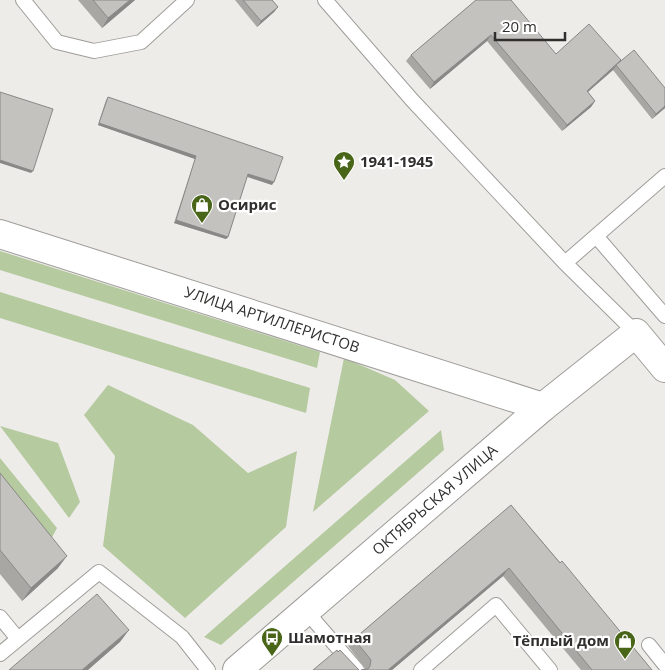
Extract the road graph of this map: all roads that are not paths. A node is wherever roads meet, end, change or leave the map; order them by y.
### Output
1 (23, 0) edge
2 (187, 0) edge
3 (329, 1) edge
4 (665, 176) edge
5 (0, 234) edge
6 (596, 236) junction
7 (565, 263) junction
8 (665, 316) edge
9 (636, 333) junction
10 (665, 368) edge
11 (543, 408) junction
12 (306, 610) junction
13 (0, 617) edge
14 (18, 639) junction
15 (649, 645) dead end
16 (0, 654) edge
17 (665, 664) edge
18 (208, 670) edge
19 (237, 670) edge
20 (357, 670) edge
21 (422, 670) edge
22 (550, 670) edge

1 - 2 lane
3 - 7 lane
4 - 6 lane
5 - 11 street, УЛИЦА АРТИЛЛЕРИСТОВ
6 - 7 lane
6 - 8 lane
7 - 9 lane
9 - 10 street
9 - 11 street, ОКТЯБРЬСКАЯ УЛИЦА
11 - 12 street, ОКТЯБРЬСКАЯ УЛИЦА
12 - 19 street, ОКТЯБРЬСКАЯ УЛИЦА
12 - 20 lane
13 - 14 lane
14 - 16 lane
14 - 18 lane
15 - 17 lane
21 - 22 lane

